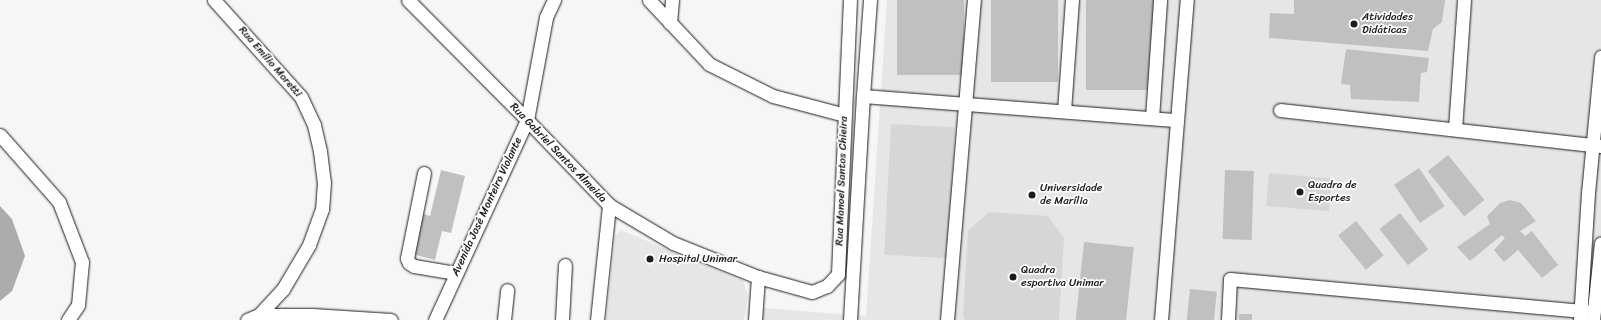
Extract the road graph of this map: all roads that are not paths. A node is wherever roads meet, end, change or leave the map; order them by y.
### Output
1 (214, 0) edge
2 (408, 0) edge
3 (554, 0) edge
4 (649, 0) edge
5 (672, 0) edge
6 (850, 0) edge
7 (870, 0) edge
8 (974, 0) edge
9 (1072, 0) edge
10 (1160, 0) edge
11 (1187, 0) edge
12 (1464, 0) edge
13 (670, 23) junction
14 (1601, 57) edge
15 (863, 96) junction
16 (966, 104) junction
17 (1280, 110) dead end
18 (1064, 111) junction
19 (844, 115) junction
20 (1152, 118) junction
21 (527, 120) junction
22 (1177, 120) junction
23 (1455, 130) junction
24 (0, 135) edge
25 (1597, 146) edge
26 (424, 173) dead end
27 (609, 205) junction
28 (1601, 243) edge
29 (565, 265) dead end
30 (456, 273) junction
31 (758, 277) junction
32 (507, 290) dead end
33 (1587, 316) edge
34 (253, 317) edge
35 (68, 320) edge
36 (391, 320) edge
37 (435, 320) edge
38 (504, 320) edge
39 (562, 320) edge
40 (597, 320) edge
41 (755, 320) edge
42 (850, 320) edge
43 (947, 320) edge
44 (1161, 320) edge
45 (1228, 320) edge

1 - 34 street, Rua Emílio Moretti
2 - 21 street, Rua Gabriel Santos Almeida
3 - 21 street, Avenida José Monteiro Violante
4 - 13 street
5 - 13 street
6 - 19 street, Rua Manoel Santos Chieira
7 - 15 street
8 - 16 street
9 - 18 street
10 - 20 street
11 - 22 street
12 - 23 street
13 - 19 street
14 - 25 street
15 - 16 street
15 - 42 street
16 - 18 street
16 - 43 street
17 - 23 street
18 - 20 street
19 - 31 street, Rua Manoel Santos Chieira
20 - 22 street
21 - 27 street, Rua Gabriel Santos Almeida
21 - 30 street, Avenida José Monteiro Violante
22 - 44 street
23 - 25 street
24 - 35 street
25 - 33 street
26 - 30 street
27 - 31 street, Rua Gabriel Santos Almeida
27 - 40 street
28 - 33 street
29 - 39 street
30 - 37 street, Avenida José Monteiro Violante
31 - 41 street
32 - 38 street
33 - 45 street
34 - 36 street

